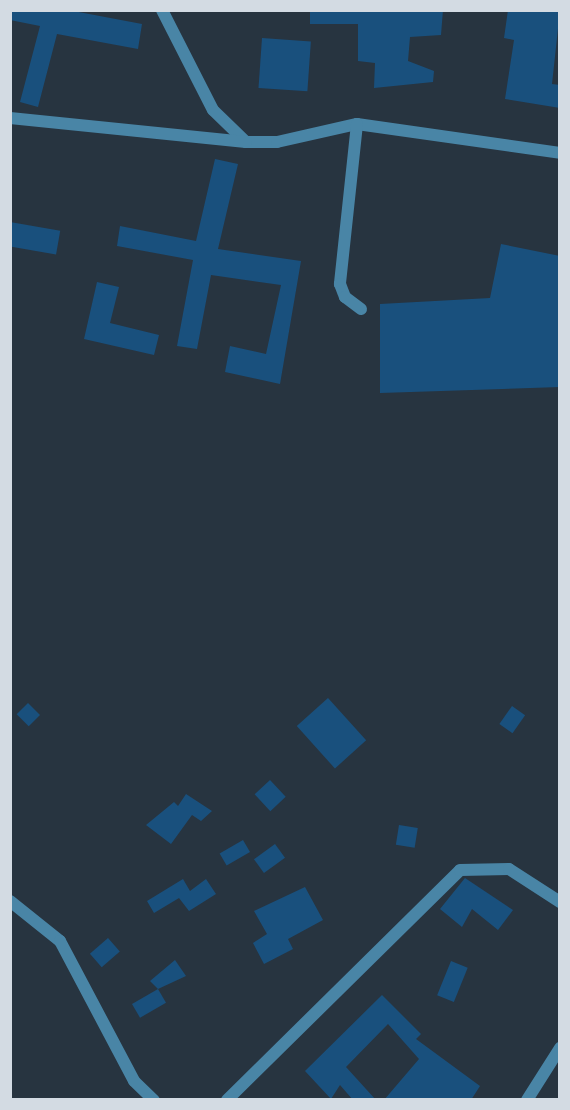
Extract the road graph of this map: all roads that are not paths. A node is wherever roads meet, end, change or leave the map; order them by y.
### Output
1 (162, 10) edge
2 (10, 118) edge
3 (357, 124) junction
4 (246, 142) junction
5 (560, 153) edge
6 (361, 309) dead end
7 (10, 901) edge
8 (560, 902) edge
9 (560, 1048) edge
10 (154, 1100) edge
11 (227, 1100) edge
12 (527, 1100) edge

1 - 4 street
2 - 4 street
3 - 4 street
3 - 5 street
3 - 6 street
7 - 10 street
8 - 11 street
9 - 12 street

